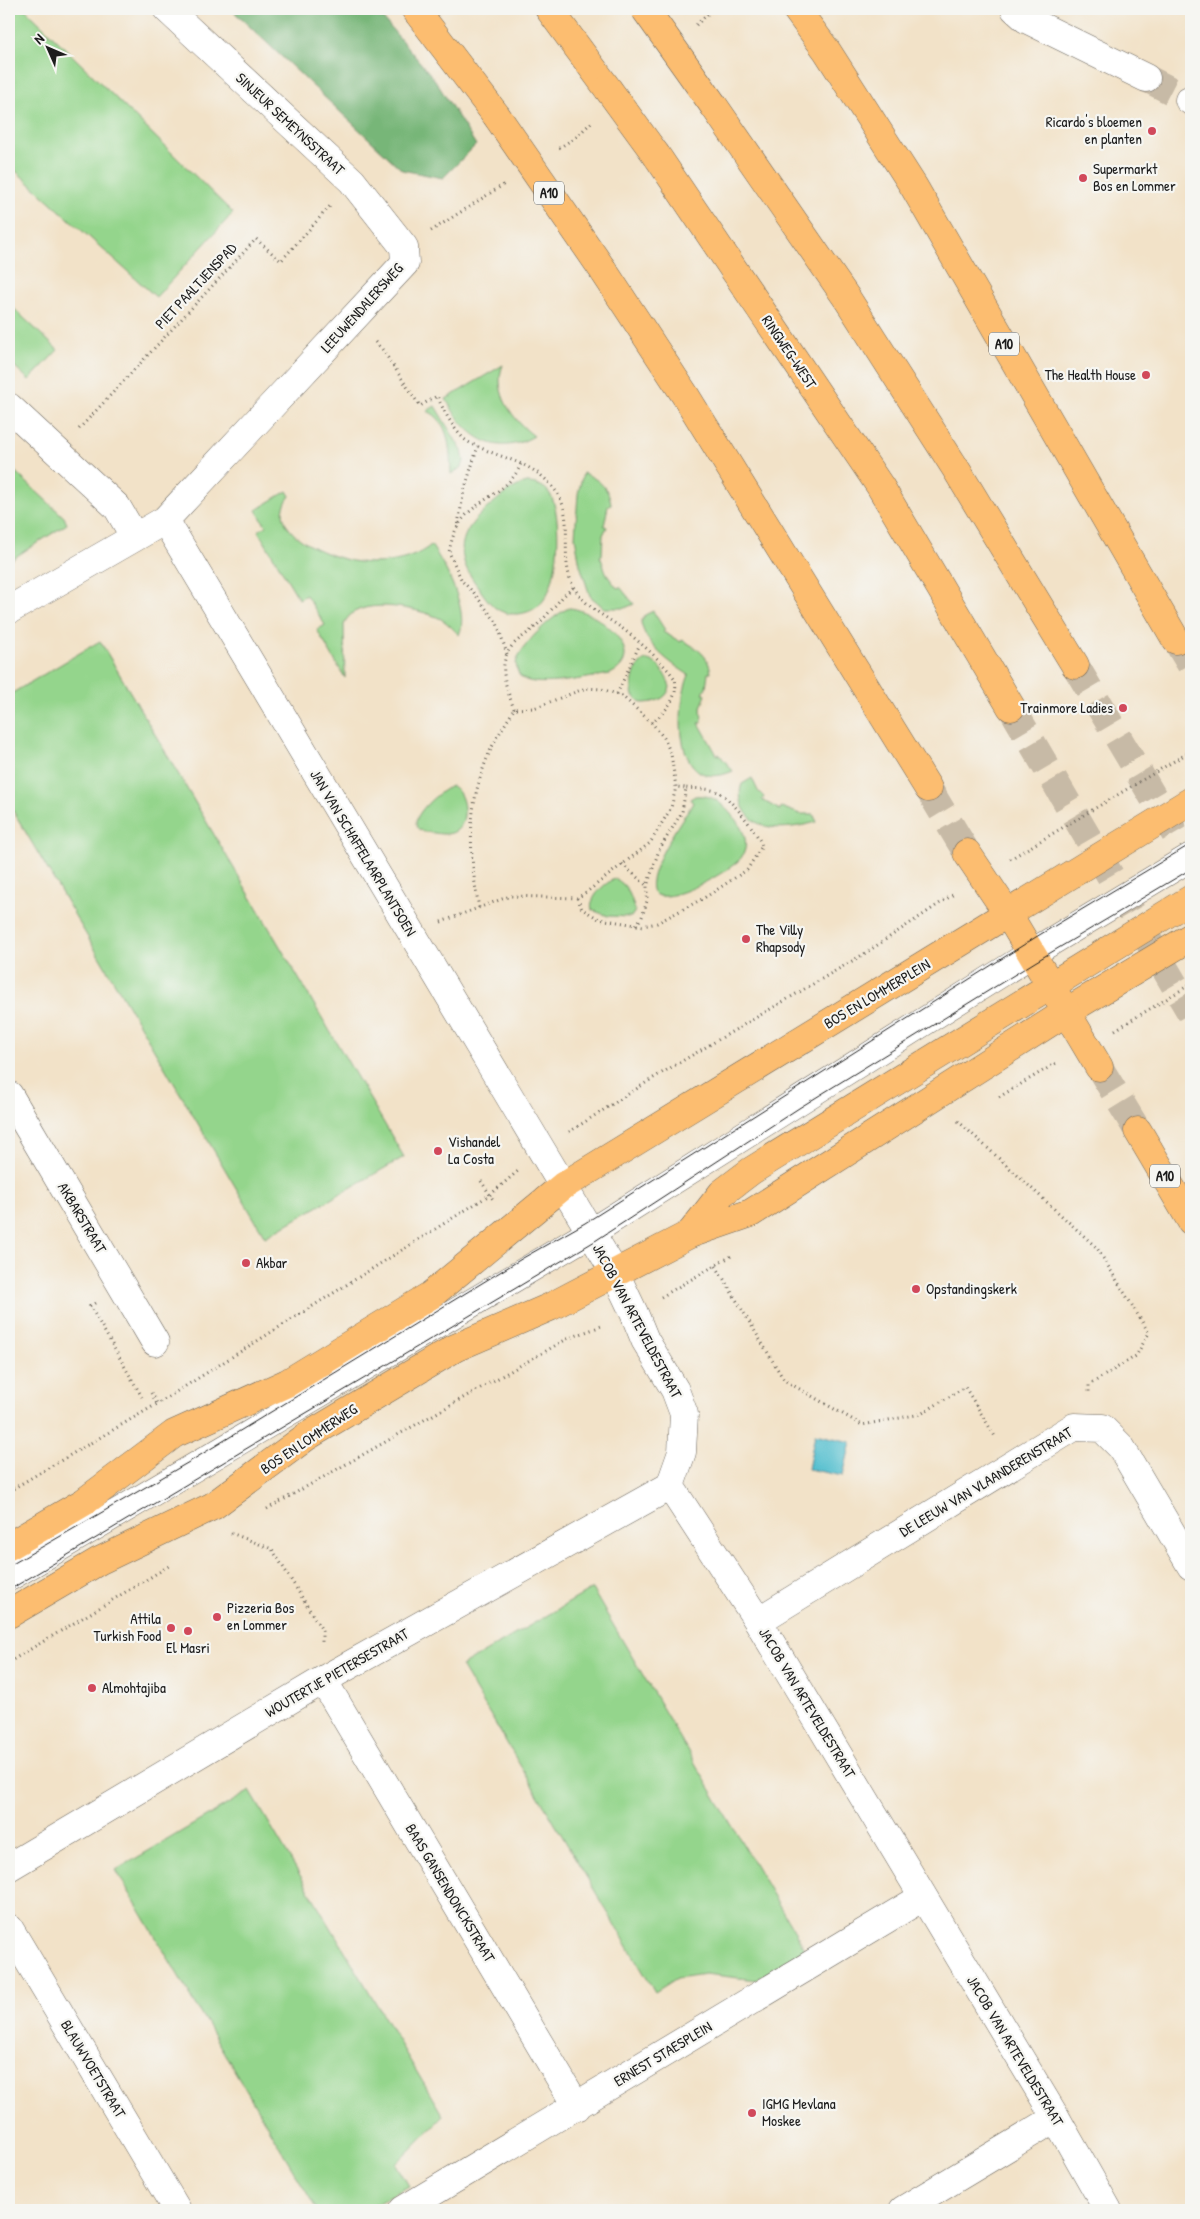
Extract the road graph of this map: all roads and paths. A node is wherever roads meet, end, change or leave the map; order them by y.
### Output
1 (167, 9) edge
2 (415, 9) edge
3 (549, 9) edge
4 (645, 9) edge
5 (713, 9) edge
6 (796, 9) edge
7 (1015, 9) edge
8 (691, 30) dead end
9 (1146, 78) tunnel mouth
10 (597, 117) dead end
11 (551, 153) dead end
12 (352, 181) junction
13 (510, 181) dead end
14 (404, 247) junction
15 (354, 319) junction
16 (9, 406) edge
17 (478, 446) junction
18 (58, 452) junction
19 (521, 463) junction
20 (165, 520) junction
21 (458, 525) junction
22 (134, 536) junction
23 (574, 587) junction
24 (9, 610) edge
25 (1176, 640) tunnel mouth
26 (640, 644) junction
27 (507, 654) junction
28 (1075, 665) tunnel mouth
29 (617, 694) junction
30 (1010, 707) tunnel mouth
31 (514, 709) junction
32 (652, 723) junction
33 (1191, 751) edge
34 (676, 787) junction
35 (686, 788) junction
36 (928, 788) tunnel mouth
37 (1191, 801) edge
38 (967, 853) tunnel mouth
39 (1191, 857) edge
40 (622, 864) junction
41 (981, 876) junction
42 (646, 886) junction
43 (577, 898) junction
44 (1191, 899) edge
45 (479, 908) junction
46 (1008, 914) junction
47 (635, 925) junction
48 (412, 934) junction
49 (1191, 937) edge
50 (1031, 954) junction
51 (1191, 984) edge
52 (1050, 986) junction
53 (1066, 1013) junction
54 (1093, 1056) junction
55 (9, 1095) edge
56 (997, 1098) dead end
57 (966, 1116) dead end
58 (1138, 1131) tunnel mouth
59 (542, 1149) junction
60 (563, 1186) junction
61 (1191, 1221) edge
62 (590, 1233) junction
63 (690, 1234) junction
64 (741, 1251) dead end
65 (716, 1266) junction
66 (615, 1273) junction
67 (634, 1313) junction
68 (156, 1342) dead end
69 (151, 1393) dead end
70 (157, 1404) junction
71 (1090, 1428) junction
72 (174, 1434) junction
73 (1012, 1465) junction
74 (670, 1486) junction
75 (9, 1491) edge
76 (261, 1512) dead end
77 (236, 1527) dead end
78 (9, 1546) edge
79 (174, 1563) dead end
80 (1191, 1566) edge
81 (9, 1577) edge
82 (9, 1614) edge
83 (758, 1621) junction
84 (9, 1662) edge
85 (323, 1680) junction
86 (9, 1867) edge
87 (923, 1897) junction
88 (9, 1928) edge
89 (577, 2107) junction
90 (1056, 2118) junction
91 (177, 2210) edge
92 (403, 2210) edge
93 (903, 2210) edge
94 (1108, 2210) edge

1 - 12 street, SINJEUR SEMEYNSSTRAAT
2 - 36 main road, A10, bridge
3 - 30 main road, RINGWEG-WEST, bridge
4 - 28 main road, bridge
5 - 8 path
6 - 25 main road, A10
7 - 9 street
10 - 11 path
12 - 14 street, SINJEUR SEMEYNSSTRAAT
12 - 18 path, PIET PAALTJENSPAD
13 - 14 path, LEEUWENDALERSWEG
14 - 15 street, LEEUWENDALERSWEG
15 - 17 path
15 - 20 street, LEEUWENDALERSWEG
16 - 18 street
17 - 19 path
17 - 21 path
18 - 22 street
19 - 21 path
19 - 23 path
20 - 22 street, LEEUWENDALERSWEG
20 - 48 street, JAN VAN SCHAFFELAARPLANTSOEN
21 - 27 path
22 - 24 street, LEEUWENDALERSWEG
23 - 26 path
23 - 27 path
26 - 29 path
26 - 32 path
27 - 31 path
29 - 31 path
29 - 32 path
31 - 45 path
32 - 34 path
33 - 41 path
34 - 35 path
34 - 40 path
35 - 42 path
35 - 47 path
37 - 46 main road, BOS EN LOMMERPLEIN
38 - 41 main road
39 - 50 street
40 - 42 path
40 - 43 path
41 - 46 main road
41 - 59 path
42 - 47 path
43 - 45 path
43 - 47 path
44 - 52 main road
45 - 48 path
46 - 50 main road
46 - 60 main road, BOS EN LOMMERPLEIN
48 - 59 street, JAN VAN SCHAFFELAARPLANTSOEN
49 - 53 main road
50 - 52 main road
50 - 62 street
51 - 54 path
52 - 53 main road
52 - 63 main road
53 - 54 main road
53 - 63 main road
54 - 56 path
55 - 68 street, AKBARSTRAAT
57 - 71 path
58 - 61 main road, A10
59 - 60 street, JAN VAN SCHAFFELAARPLANTSOEN
59 - 70 path
60 - 62 street, JACOB VAN ARTEVELDESTRAAT
60 - 72 main road
62 - 66 street, JACOB VAN ARTEVELDESTRAAT
62 - 81 street, BOS EN LOMMERWEG
63 - 66 main road
64 - 65 path
65 - 67 path
65 - 73 path
66 - 67 street, JACOB VAN ARTEVELDESTRAAT
66 - 82 main road, BOS EN LOMMERWEG
67 - 74 street, JACOB VAN ARTEVELDESTRAAT
67 - 76 path
69 - 70 path
70 - 72 path
70 - 75 path
71 - 73 street, DE LEEUW VAN VLAANDERENSTRAAT
71 - 80 street, DE LEEUW VAN VLAANDERENSTRAAT
72 - 78 main road
73 - 83 street, DE LEEUW VAN VLAANDERENSTRAAT
74 - 83 street, JACOB VAN ARTEVELDESTRAAT
74 - 85 street, WOUTERTJE PIETERSESTRAAT
77 - 85 path
79 - 84 path
83 - 87 street, JACOB VAN ARTEVELDESTRAAT
85 - 86 street, WOUTERTJE PIETERSESTRAAT
85 - 89 street, BAAS GANSENDONCKSTRAAT
87 - 89 street, ERNEST STAESPLEIN
87 - 90 street, JACOB VAN ARTEVELDESTRAAT
88 - 91 street, BLAUWVOETSTRAAT
89 - 92 street, ERNEST STAESPLEIN
90 - 93 street
90 - 94 street, JACOB VAN ARTEVELDESTRAAT

